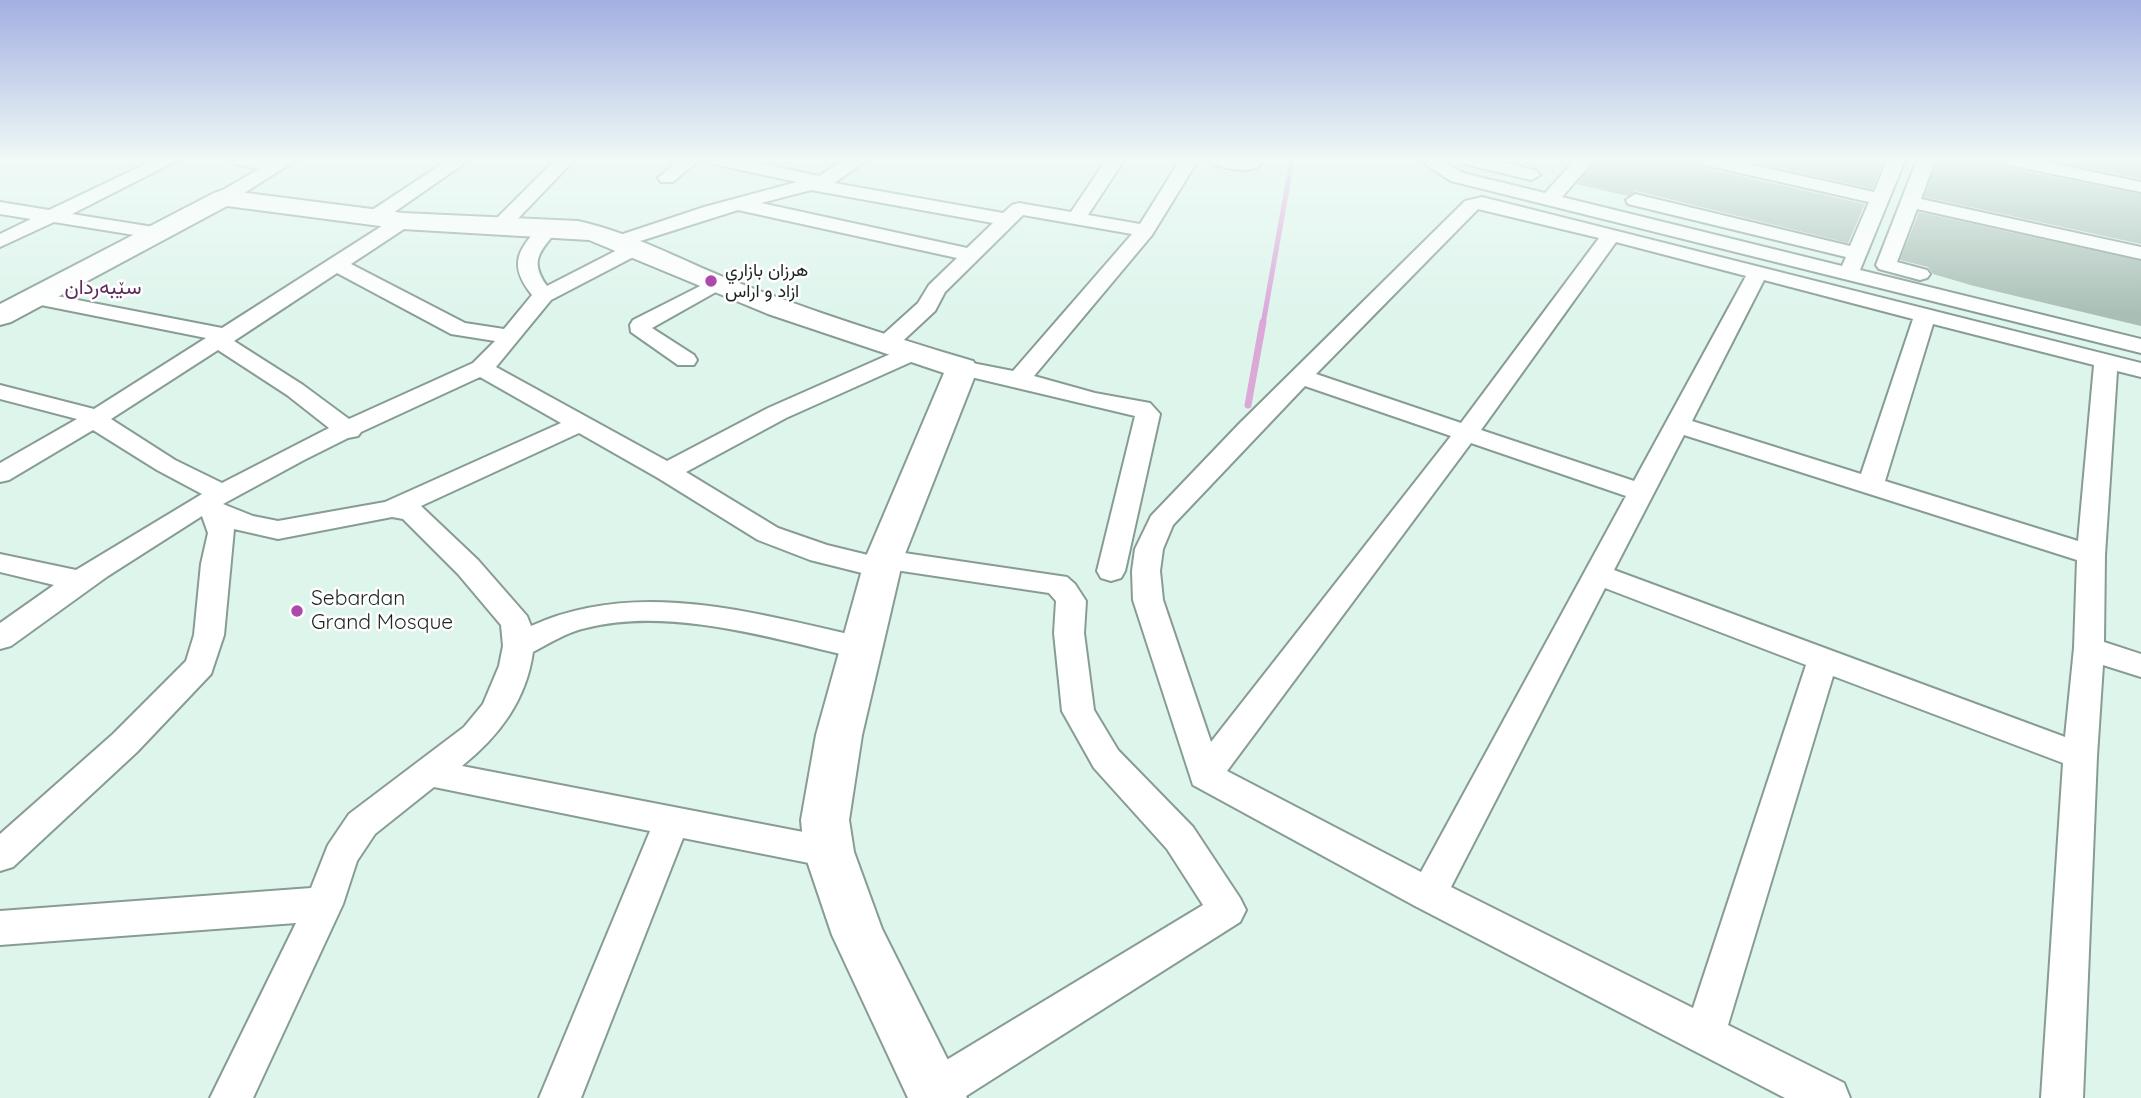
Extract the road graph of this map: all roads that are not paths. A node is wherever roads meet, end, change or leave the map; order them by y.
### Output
1 (21, 211) edge
2 (62, 211) edge
3 (199, 211) edge
4 (322, 211) edge
5 (383, 211) edge
6 (515, 211) edge
7 (717, 211) edge
8 (770, 211) edge
9 (962, 211) edge
10 (1017, 211) edge
11 (1033, 211) edge
12 (1081, 211) edge
13 (1157, 211) edge
14 (1466, 211) edge
15 (1518, 211) edge
16 (1599, 211) edge
17 (1681, 211) edge
18 (1875, 211) edge
19 (1907, 211) edge
20 (1953, 211) edge
21 (52, 216) junction
22 (373, 218) junction
23 (1077, 218) junction
24 (1008, 220) junction
25 (403, 221) junction
26 (500, 226) junction
27 (549, 228) junction
28 (1145, 231) junction
29 (159, 233) junction
30 (1611, 235) junction
31 (0, 241) edge
32 (629, 244) junction
33 (2141, 253) edge
34 (1857, 254) junction
35 (972, 255) junction
36 (338, 265) junction
37 (1758, 273) junction
38 (1849, 273) junction
39 (716, 284) junction
40 (544, 296) junction
41 (36, 298) junction
42 (0, 316) edge
43 (1925, 316) junction
44 (2141, 327) edge
45 (511, 337) junction
46 (223, 338) junction
47 (885, 345) junction
48 (2141, 346) edge
49 (912, 353) junction
50 (686, 360) dead end
51 (2106, 362) junction
52 (481, 368) junction
53 (962, 368) junction
54 (2141, 370) edge
55 (1302, 377) junction
56 (1019, 379) junction
57 (0, 392) edge
58 (95, 419) junction
59 (581, 424) junction
60 (1678, 425) junction
61 (349, 431) junction
62 (1466, 433) junction
63 (667, 472) junction
64 (0, 474) edge
65 (1870, 486) junction
66 (1640, 492) junction
67 (214, 503) junction
68 (392, 509) junction
69 (2091, 555) junction
70 (0, 562) edge
71 (883, 564) junction
72 (1111, 571) dead end
73 (1598, 575) junction
74 (79, 581) junction
75 (0, 638) edge
76 (517, 646) junction
77 (861, 648) junction
78 (2089, 648) junction
79 (1823, 659) junction
80 (2141, 666) edge
81 (2080, 756) junction
82 (430, 773) junction
83 (1205, 775) junction
84 (672, 821) junction
85 (829, 852) junction
86 (0, 856) edge
87 (1428, 894) junction
88 (324, 904) junction
89 (0, 928) edge
90 (1705, 1033) junction
91 (937, 1095) edge
92 (231, 1098) edge
93 (560, 1098) edge
94 (1829, 1098) edge
95 (2062, 1098) edge

1 - 21 street
2 - 21 street
3 - 29 street
4 - 22 street
5 - 22 street
6 - 26 street
7 - 32 street
8 - 35 street
9 - 24 street
10 - 24 street
11 - 23 street
12 - 23 street
13 - 28 street
14 - 55 street
15 - 30 street
16 - 38 street
17 - 34 street
18 - 34 street
19 - 44 street
20 - 33 street
21 - 29 street
21 - 31 street
22 - 25 street
23 - 28 street
24 - 35 street
25 - 26 street
25 - 36 street
26 - 27 street
27 - 32 street
27 - 40 street
28 - 56 street
29 - 41 street
30 - 37 street
30 - 62 street
32 - 39 street
32 - 40 street
34 - 38 street
35 - 47 street
36 - 45 street
36 - 46 street
37 - 43 street
37 - 60 street
38 - 48 street
39 - 47 street
39 - 50 street
40 - 45 street
41 - 42 street
41 - 46 street
43 - 51 street
43 - 65 street
45 - 52 street
46 - 58 street
46 - 61 street
47 - 49 street
49 - 53 street
49 - 63 street
51 - 54 street
51 - 69 street
52 - 59 street
52 - 61 street
53 - 56 street
53 - 71 street
55 - 62 street
55 - 83 street
56 - 72 street
57 - 58 street
58 - 64 street
58 - 67 street
59 - 63 street
59 - 68 street
60 - 65 street
60 - 66 street
61 - 67 street
62 - 66 street
62 - 83 street
63 - 71 street
65 - 69 street
66 - 73 street
67 - 68 street
67 - 74 street
67 - 86 street
68 - 76 street
69 - 78 street
70 - 74 street
71 - 77 street
71 - 91 street
73 - 79 street
73 - 87 street
74 - 75 street
76 - 77 street
76 - 82 street
77 - 85 street
78 - 80 street
78 - 81 street
79 - 81 street
79 - 90 street
81 - 95 street
82 - 84 street
82 - 88 street
83 - 87 street
84 - 85 street
84 - 93 street
85 - 91 street
87 - 90 street
88 - 89 street
88 - 92 street
90 - 94 street

